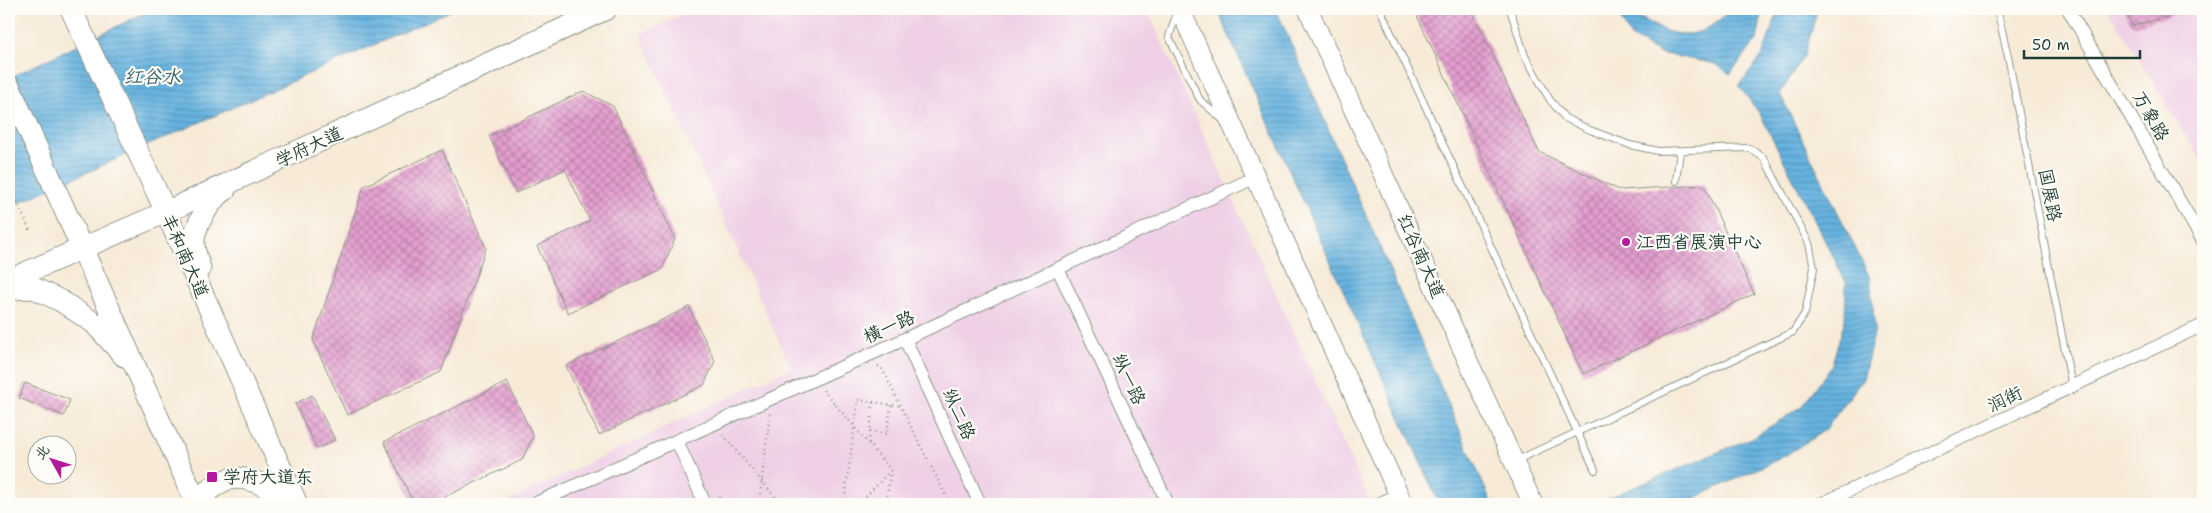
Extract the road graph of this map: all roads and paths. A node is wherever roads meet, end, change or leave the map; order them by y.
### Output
1 (71, 9) edge
2 (606, 9) edge
3 (1179, 9) edge
4 (1308, 9) edge
5 (1380, 9) edge
6 (1510, 9) edge
7 (1997, 9) edge
8 (2068, 9) edge
9 (9, 86) edge
10 (1680, 151) junction
11 (255, 172) junction
12 (1256, 177) junction
13 (1676, 181) dead end
14 (9, 183) edge
15 (166, 212) junction
16 (30, 231) dead end
17 (2203, 241) edge
18 (81, 247) junction
19 (1058, 269) junction
20 (9, 280) edge
21 (9, 289) edge
22 (215, 321) junction
23 (2203, 325) edge
24 (905, 339) junction
25 (872, 364) dead end
26 (137, 370) junction
27 (814, 380) junction
28 (2072, 387) junction
29 (873, 402) junction
30 (891, 405) junction
31 (900, 406) junction
32 (770, 411) dead end
33 (713, 424) junction
34 (854, 426) junction
35 (870, 432) junction
36 (1577, 432) junction
37 (677, 441) junction
38 (869, 444) junction
39 (1514, 461) junction
40 (891, 470) junction
41 (1595, 470) dead end
42 (762, 481) junction
43 (718, 496) dead end
44 (1400, 500) edge
45 (197, 504) edge
46 (204, 504) edge
47 (286, 504) edge
48 (297, 504) edge
49 (534, 504) edge
50 (705, 504) edge
51 (722, 504) edge
52 (758, 504) edge
53 (782, 504) edge
54 (844, 504) edge
55 (859, 504) edge
56 (886, 504) edge
57 (950, 504) edge
58 (980, 504) edge
59 (1168, 504) edge
60 (1378, 504) edge
61 (1533, 504) edge
62 (1821, 504) edge

1 - 15 main road, 丰和南大道
2 - 11 main road, 学府大道
3 - 12 main road
4 - 39 main road, 红谷南大道
5 - 36 lane
6 - 10 lane
7 - 28 lane, 国展路
8 - 17 street, 万象路
9 - 18 main road
10 - 13 lane
10 - 36 lane
11 - 15 main road, 学府大道
11 - 22 main road
12 - 19 street, 横一路
12 - 44 main road
14 - 16 path
15 - 18 main road, 学府大道
15 - 22 main road, 丰和南大道
18 - 20 main road, 学府大道
18 - 26 main road
19 - 24 street, 横一路
19 - 59 street, 纵一路
21 - 26 main road
22 - 48 main road, 丰和南大道
23 - 28 street, 润街
24 - 27 street, 横一路
24 - 58 street, 纵二路
25 - 31 path
26 - 45 main road
27 - 33 street, 横一路
27 - 34 path
28 - 62 street, 润街
29 - 30 path
29 - 34 path
29 - 35 path
30 - 31 path
30 - 35 path
31 - 57 path
32 - 42 path
33 - 37 street, 横一路
33 - 42 path
34 - 38 path
34 - 54 path
35 - 38 path
36 - 39 lane
36 - 41 lane
37 - 49 street, 横一路
37 - 50 street
38 - 40 path
39 - 61 main road, 红谷南大道
40 - 55 path
40 - 56 path
42 - 52 path
42 - 53 path
43 - 51 path
44 - 60 street
46 - 47 main road

